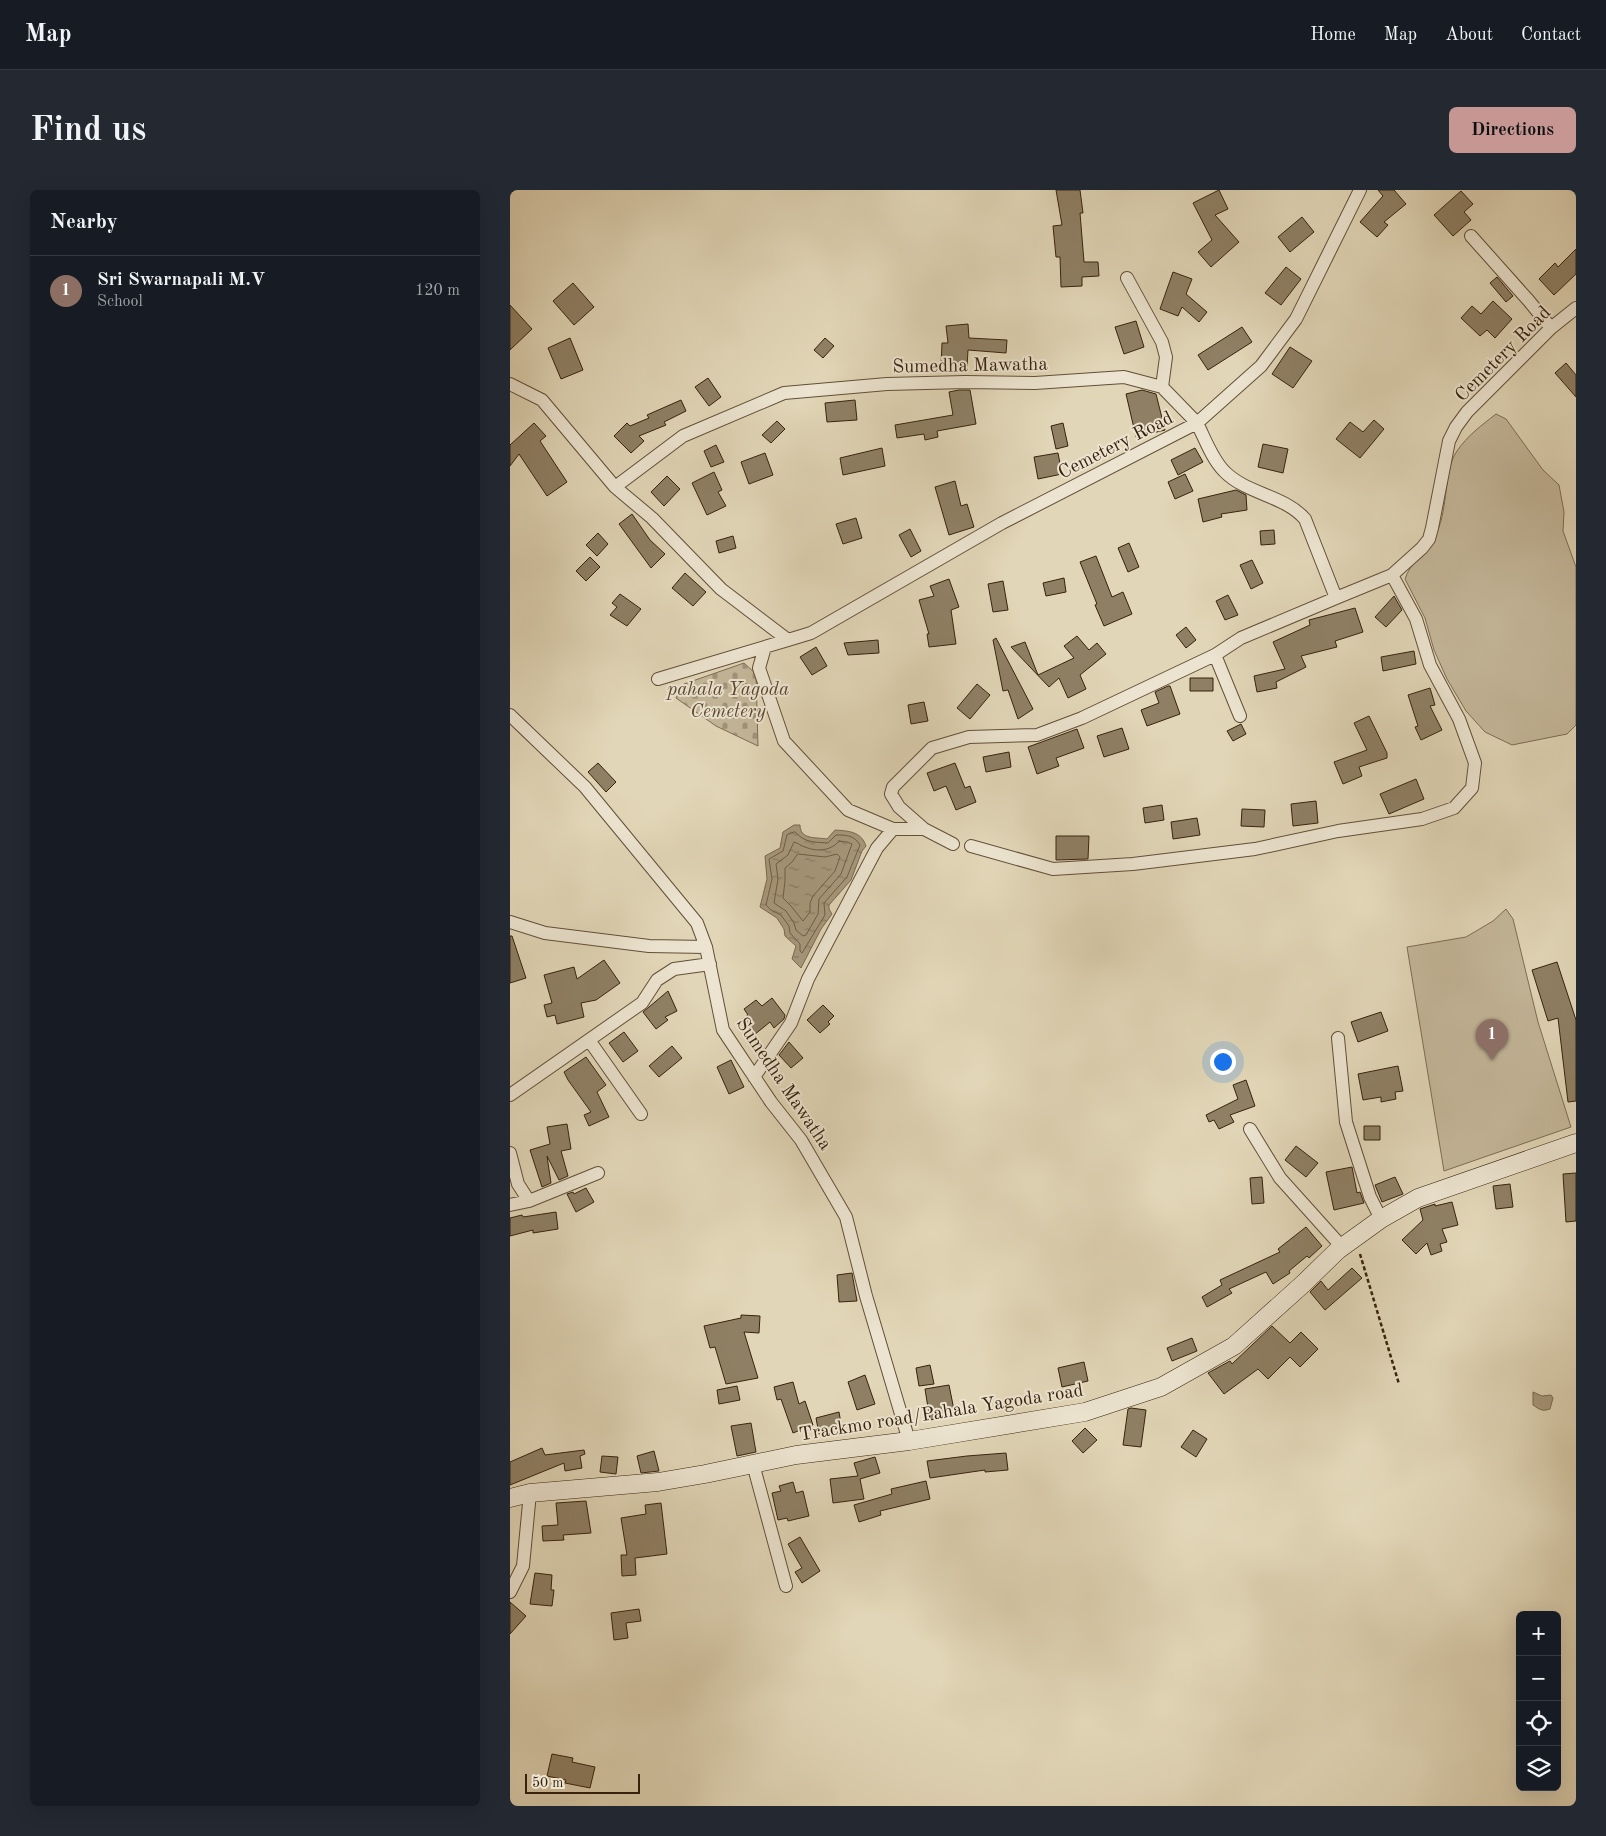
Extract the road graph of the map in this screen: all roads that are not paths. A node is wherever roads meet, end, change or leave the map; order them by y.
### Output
1 (1360, 190) edge
2 (1471, 236) dead end
3 (1127, 278) dead end
4 (1576, 308) edge
5 (1551, 328) junction
6 (510, 384) edge
7 (1162, 388) junction
8 (1197, 423) junction
9 (615, 487) junction
10 (1392, 575) junction
11 (1336, 598) junction
12 (788, 640) junction
13 (766, 647) junction
14 (1215, 655) junction
15 (658, 679) dead end
16 (510, 715) edge
17 (1240, 716) dead end
18 (893, 829) junction
19 (924, 829) junction
20 (953, 844) dead end
21 (971, 846) dead end
22 (510, 922) edge
23 (706, 947) junction
24 (710, 964) junction
25 (1338, 1038) dead end
26 (589, 1040) junction
27 (754, 1076) junction
28 (510, 1095) edge
29 (641, 1114) dead end
30 (1250, 1129) dead end
31 (1576, 1143) edge
32 (510, 1153) edge
33 (598, 1174) dead end
34 (529, 1201) junction
35 (510, 1205) edge
36 (1381, 1220) junction
37 (1348, 1243) junction
38 (909, 1441) junction
39 (753, 1464) junction
40 (530, 1493) junction
41 (510, 1498) edge
42 (786, 1586) dead end
43 (510, 1592) edge

1 - 8 street
2 - 5 street
3 - 7 street
4 - 5 street, Cemetery Road
5 - 10 street, Cemetery Road
6 - 9 street
7 - 8 street, Sumedha Mawatha
7 - 9 street, Sumedha Mawatha
8 - 11 street, Cemetery Road
8 - 12 street, Cemetery Road
9 - 12 street
10 - 11 street, Cemetery Road
10 - 21 street
11 - 14 street
12 - 13 street, Cemetery Road
13 - 15 street, Cemetery Road
13 - 18 street
14 - 17 street
14 - 19 street
16 - 23 street, Sumedha Mawatha
18 - 19 street
18 - 27 street
19 - 20 street
22 - 23 street
23 - 24 street, Sumedha Mawatha
24 - 26 street
24 - 27 street, Sumedha Mawatha
25 - 36 street
26 - 28 street
26 - 29 street
27 - 38 street, Sumedha Mawatha
30 - 37 street
31 - 36 street, Trackmo road/Pahala Yagoda road
32 - 34 street
33 - 34 street
34 - 35 street
36 - 37 street, Trackmo road/Pahala Yagoda road
37 - 38 street, Trackmo road/Pahala Yagoda road
38 - 39 street, Trackmo road/Pahala Yagoda road
39 - 40 street, Trackmo road/Pahala Yagoda road
39 - 42 street
40 - 41 street, Trackmo road/Pahala Yagoda road
40 - 43 street

